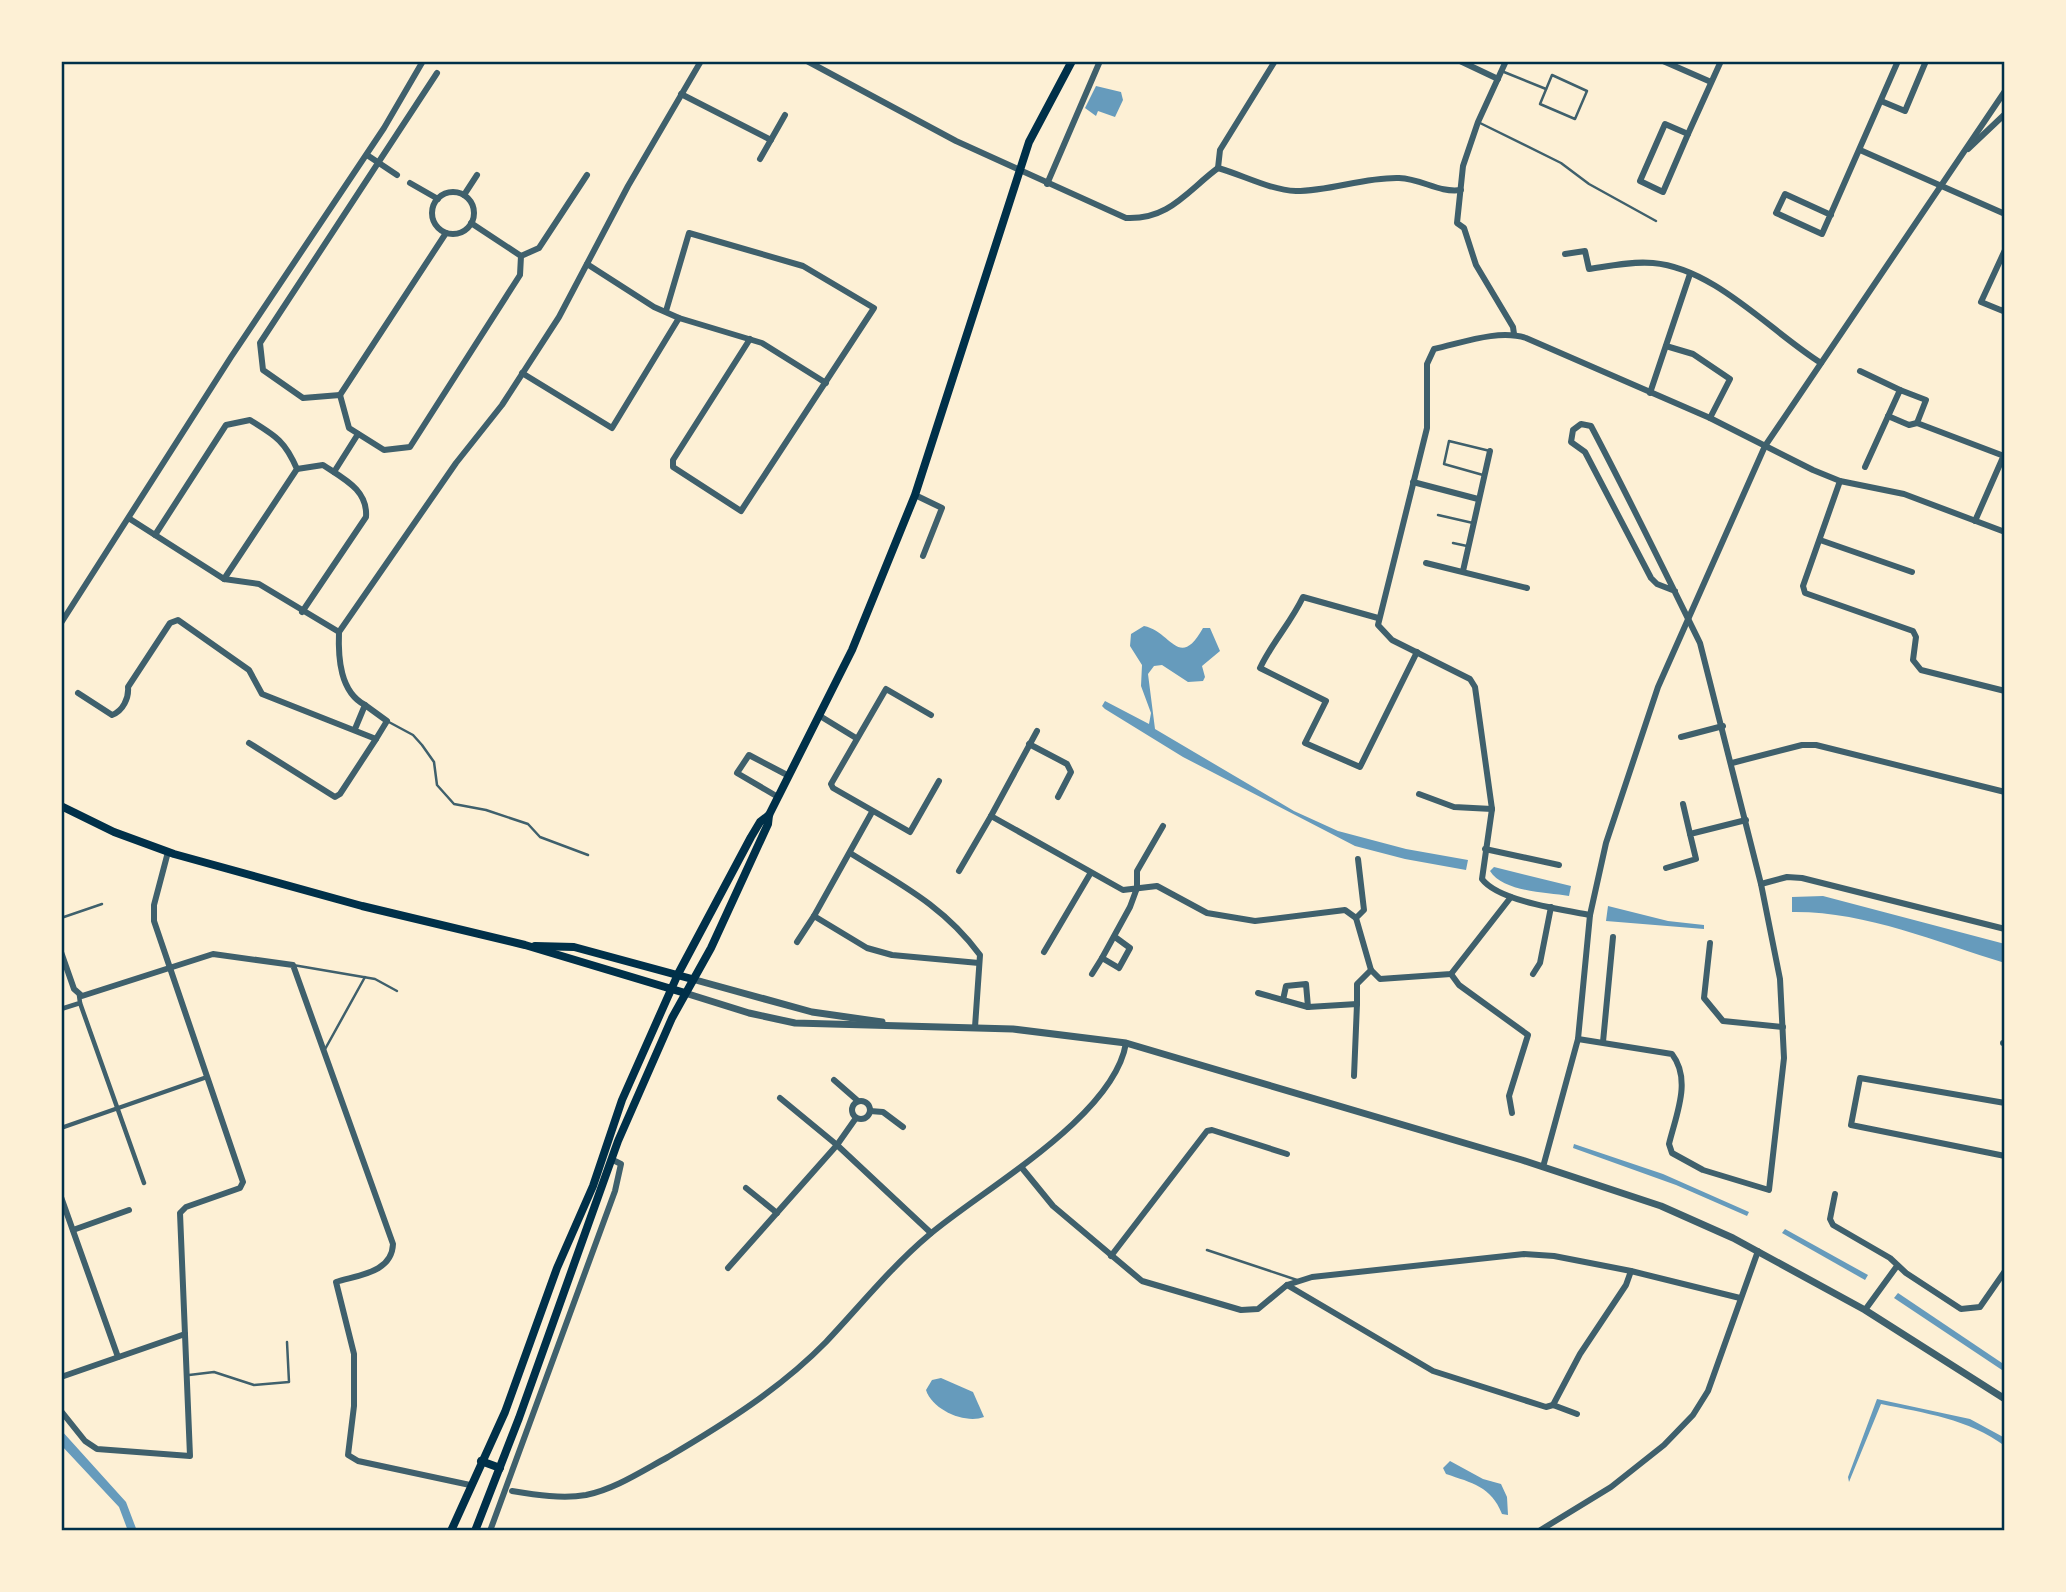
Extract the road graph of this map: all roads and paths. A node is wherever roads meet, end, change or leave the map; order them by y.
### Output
1 (423, 61) edge
2 (701, 61) edge
3 (807, 61) edge
4 (1072, 61) edge
5 (1100, 61) edge
6 (1275, 61) edge
7 (1460, 61) edge
8 (1506, 61) edge
9 (1664, 61) edge
10 (1721, 61) edge
11 (1898, 61) edge
12 (1927, 61) edge
13 (1502, 71) junction
14 (437, 73) dead end
15 (1498, 79) junction
16 (1712, 82) junction
17 (1546, 89) junction
18 (2005, 91) edge
19 (681, 94) junction
20 (1881, 101) junction
21 (2005, 114) edge
22 (785, 115) dead end
23 (1478, 122) junction
24 (1688, 134) junction
25 (771, 140) junction
26 (1860, 150) junction
27 (1966, 150) junction
28 (367, 155) junction
29 (760, 159) dead end
30 (379, 163) junction
31 (1218, 168) junction
32 (1019, 171) junction
33 (397, 175) dead end
34 (477, 175) dead end
35 (587, 175) dead end
36 (410, 183) dead end
37 (1047, 184) junction
38 (1941, 185) junction
39 (1461, 190) junction
40 (464, 195) junction
41 (438, 199) junction
42 (2005, 214) edge
43 (1831, 215) junction
44 (1656, 221) dead end
45 (471, 223) junction
46 (446, 233) junction
47 (2005, 250) edge
48 (1565, 254) dead end
49 (521, 256) junction
50 (587, 264) junction
51 (1690, 274) junction
52 (2005, 307) edge
53 (666, 312) junction
54 (679, 318) junction
55 (1514, 334) junction
56 (750, 339) junction
57 (1666, 346) junction
58 (1821, 363) junction
59 (1860, 371) dead end
60 (522, 373) junction
61 (826, 383) junction
62 (1900, 390) junction
63 (1650, 393) junction
64 (340, 395) junction
65 (1888, 416) junction
66 (1710, 418) junction
67 (1917, 423) junction
68 (358, 434) junction
69 (1765, 446) junction
70 (1490, 451) joint
71 (2004, 455) edge
72 (1865, 467) dead end
73 (297, 469) junction
74 (334, 472) junction
75 (1484, 475) junction
76 (1840, 481) junction
77 (1413, 482) junction
78 (915, 495) junction
79 (1478, 499) junction
80 (1438, 515) dead end
81 (130, 519) junction
82 (1975, 521) junction
83 (1473, 523) junction
84 (2005, 533) edge
85 (155, 535) junction
86 (1820, 540) junction
87 (1453, 543) dead end
88 (1468, 547) junction
89 (923, 556) dead end
90 (1426, 563) dead end
91 (1463, 571) junction
92 (1912, 572) dead end
93 (224, 579) junction
94 (1527, 588) dead end
95 (1675, 591) junction
96 (302, 612) junction
97 (1378, 618) junction
98 (1688, 620) junction
99 (61, 623) edge
100 (339, 632) junction
101 (1417, 652) junction
102 (2005, 691) edge
103 (78, 693) dead end
104 (365, 705) junction
105 (931, 715) dead end
106 (820, 716) junction
107 (387, 721) junction
108 (1723, 726) junction
109 (355, 729) junction
110 (1037, 731) dead end
111 (1681, 737) dead end
112 (856, 738) junction
113 (376, 739) junction
114 (248, 743) dead end
115 (1029, 744) junction
116 (1732, 764) junction
117 (789, 776) junction
118 (939, 780) dead end
119 (2005, 792) edge
120 (1419, 794) dead end
121 (778, 797) junction
122 (1058, 797) dead end
123 (1683, 804) dead end
124 (61, 806) edge
125 (1492, 809) junction
126 (872, 811) junction
127 (769, 815) junction
128 (992, 816) junction
129 (1746, 820) junction
130 (1163, 826) dead end
131 (1690, 834) junction
132 (1485, 849) junction
133 (169, 852) junction
134 (849, 853) junction
135 (588, 855) dead end
136 (1358, 859) dead end
137 (1559, 865) dead end
138 (1666, 868) dead end
139 (959, 871) dead end
140 (1090, 874) junction
141 (1761, 884) junction
142 (1137, 888) junction
143 (1511, 897) junction
144 (102, 904) dead end
145 (1551, 907) junction
146 (1590, 915) junction
147 (814, 916) junction
148 (61, 918) edge
149 (1356, 918) junction
150 (2005, 929) edge
151 (1115, 937) junction
152 (1613, 937) dead end
153 (797, 942) dead end
154 (1710, 943) dead end
155 (526, 945) junction
156 (61, 952) edge
157 (1044, 952) dead end
158 (1102, 958) junction
159 (979, 959) junction
160 (293, 965) junction
161 (169, 967) junction
162 (1371, 970) junction
163 (678, 974) junction
164 (1092, 974) dead end
165 (1451, 974) junction
166 (1533, 974) dead end
167 (365, 977) junction
168 (692, 979) junction
169 (671, 989) junction
170 (397, 991) dead end
171 (685, 993) junction
172 (1258, 993) dead end
173 (79, 999) junction
174 (1283, 1000) junction
175 (1357, 1004) junction
176 (1308, 1007) junction
177 (61, 1009) edge
178 (812, 1012) junction
179 (810, 1024) junction
180 (895, 1024) junction
181 (975, 1027) junction
182 (1783, 1027) junction
183 (1578, 1039) junction
184 (1603, 1042) junction
185 (1126, 1043) junction
186 (324, 1052) junction
187 (207, 1076) junction
188 (1354, 1076) dead end
189 (834, 1080) dead end
190 (780, 1098) dead end
191 (858, 1101) junction
192 (2005, 1103) edge
193 (117, 1108) junction
194 (870, 1111) junction
195 (1512, 1113) dead end
196 (856, 1118) junction
197 (61, 1128) edge
198 (903, 1128) dead end
199 (837, 1145) junction
200 (1287, 1154) dead end
201 (2005, 1156) edge
202 (611, 1159) junction
203 (1543, 1167) junction
204 (1022, 1168) junction
205 (144, 1183) dead end
206 (746, 1188) dead end
207 (1835, 1194) dead end
208 (61, 1197) edge
209 (129, 1210) dead end
210 (777, 1213) junction
211 (73, 1230) junction
212 (930, 1233) junction
213 (1207, 1251) dead end
214 (1758, 1251) junction
215 (1111, 1256) junction
216 (1897, 1266) junction
217 (556, 1268) junction
218 (727, 1268) dead end
219 (1631, 1271) junction
220 (2005, 1271) edge
221 (570, 1273) junction
222 (1297, 1280) junction
223 (1287, 1285) junction
224 (1740, 1298) junction
225 (1865, 1310) junction
226 (186, 1334) junction
227 (287, 1342) dead end
228 (118, 1357) junction
229 (536, 1371) junction
230 (187, 1375) junction
231 (549, 1376) junction
232 (61, 1377) edge
233 (2005, 1399) edge
234 (1553, 1405) junction
235 (61, 1411) edge
236 (1577, 1413) dead end
237 (481, 1461) junction
238 (500, 1468) junction
239 (470, 1485) junction
240 (512, 1491) dead end
241 (451, 1531) edge
242 (475, 1531) edge
243 (490, 1531) edge
244 (1539, 1531) edge

1 - 28 street
2 - 19 street
3 - 32 street
4 - 32 main road
5 - 37 street
6 - 31 street
7 - 15 street
8 - 13 street
9 - 16 street
10 - 16 street
11 - 20 street
12 - 20 street
13 - 15 street
13 - 17 lane
14 - 30 street
15 - 23 street
16 - 24 street
17 - 17 lane
18 - 27 street
19 - 25 street
19 - 50 street
20 - 26 street
21 - 27 street
22 - 25 street
23 - 39 street
23 - 44 lane
24 - 24 street
25 - 29 street
26 - 38 street
26 - 43 street
27 - 38 street
28 - 30 street
28 - 81 street
30 - 33 street
30 - 64 street
31 - 37 street
31 - 39 street
32 - 37 street
32 - 78 main road
34 - 40 street
35 - 49 street
36 - 41 street
38 - 42 street
38 - 58 street
39 - 55 street
40 - 41 street
40 - 45 street
41 - 46 street
43 - 43 street
45 - 46 street
45 - 49 street
46 - 64 street
47 - 52 street
48 - 51 street
49 - 68 street
50 - 53 street
50 - 60 street
51 - 57 street
51 - 58 street
53 - 54 street
53 - 61 street
54 - 56 street
54 - 60 street
55 - 63 street
55 - 77 street
56 - 61 street
56 - 61 street
57 - 63 street
57 - 66 street
58 - 69 street
59 - 62 street
60 - 100 street
62 - 65 street
62 - 67 street
63 - 66 street
64 - 68 street
65 - 67 street
65 - 72 street
66 - 69 street
67 - 71 street
68 - 74 street
69 - 76 street
69 - 98 street
70 - 75 street
70 - 75 lane
71 - 82 street
73 - 74 street
73 - 85 street
73 - 93 street
74 - 96 street
75 - 79 street
76 - 82 street
76 - 86 street
77 - 79 street
77 - 97 street
78 - 89 street
78 - 106 main road
79 - 83 street
80 - 83 lane
81 - 85 street
81 - 99 street
82 - 84 street
83 - 88 street
85 - 93 street
86 - 92 street
86 - 102 street
87 - 88 lane
88 - 91 street
90 - 91 street
91 - 94 street
93 - 96 street
95 - 95 street
95 - 98 street
96 - 100 street
97 - 101 street
97 - 101 street
98 - 108 street
98 - 146 street
100 - 104 street
101 - 125 street
103 - 109 street
104 - 107 street
104 - 109 street
105 - 112 street
106 - 112 street
106 - 117 main road
107 - 113 street
107 - 135 lane
108 - 111 street
108 - 116 street
109 - 113 street
110 - 115 street
112 - 126 street
113 - 114 street
115 - 122 street
115 - 128 street
116 - 119 street
116 - 129 street
117 - 121 main road
117 - 121 street
118 - 126 street
120 - 125 street
121 - 127 main road
123 - 131 street
124 - 133 main road
125 - 132 street
126 - 134 street
127 - 163 main road
127 - 168 main road
128 - 139 street
128 - 140 street
129 - 131 street
129 - 141 street
130 - 142 street
131 - 138 street
132 - 137 street
132 - 143 street
133 - 155 main road
133 - 161 street
134 - 147 street
134 - 159 street
136 - 149 street
140 - 142 street
140 - 157 street
141 - 150 street
141 - 182 street
142 - 149 street
142 - 151 street
143 - 145 street
143 - 165 street
144 - 148 lane
145 - 146 street
145 - 166 street
146 - 183 street
147 - 153 street
147 - 159 street
149 - 162 street
151 - 158 street
151 - 158 street
152 - 184 street
154 - 182 street
155 - 163 main road
155 - 169 main road
156 - 173 street
158 - 164 street
159 - 181 street
160 - 161 street
160 - 167 lane
160 - 186 street
161 - 173 street
161 - 187 street
162 - 165 street
162 - 175 street
163 - 168 main road
163 - 169 main road
165 - 195 street
167 - 170 lane
167 - 186 lane
168 - 171 main road
168 - 178 street
169 - 171 main road
169 - 217 main road
171 - 179 street
171 - 202 main road
172 - 174 street
173 - 177 street
173 - 193 street
174 - 176 street
174 - 176 street
175 - 176 street
175 - 188 street
178 - 179 street
178 - 180 street
179 - 180 street
180 - 181 street
181 - 185 street
182 - 184 street
183 - 184 street
183 - 203 street
185 - 203 street
185 - 204 street
186 - 239 street
187 - 193 street
187 - 226 street
189 - 191 street
190 - 199 street
191 - 194 street
191 - 196 street
192 - 201 street
193 - 197 street
193 - 205 street
194 - 196 street
194 - 198 street
196 - 199 street
199 - 210 street
199 - 212 street
200 - 215 street
202 - 221 main road
202 - 231 street
203 - 214 street
204 - 212 street
204 - 215 street
206 - 210 street
207 - 216 street
208 - 211 street
209 - 211 street
210 - 218 street
211 - 228 street
212 - 240 street
213 - 222 lane
214 - 224 street
214 - 225 street
215 - 223 street
216 - 220 street
216 - 225 street
217 - 221 main road
217 - 237 main road
219 - 222 street
219 - 224 street
219 - 234 street
221 - 229 main road
222 - 223 street
223 - 234 street
224 - 244 street
225 - 233 street
226 - 228 street
226 - 230 street
227 - 230 lane
228 - 232 street
229 - 231 street
229 - 238 main road
230 - 235 street
231 - 243 street
234 - 236 street
237 - 238 main road
237 - 239 main road
238 - 242 main road
239 - 241 main road

